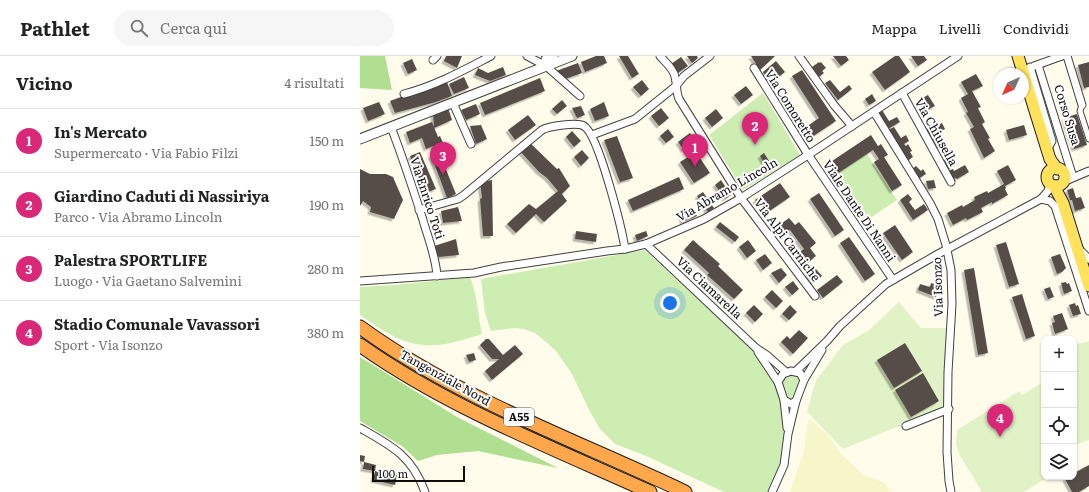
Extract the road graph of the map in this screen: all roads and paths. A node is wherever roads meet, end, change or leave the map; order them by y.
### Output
1 (490, 56) edge
2 (527, 56) edge
3 (554, 56) edge
4 (572, 56) edge
5 (660, 56) edge
6 (710, 56) edge
7 (799, 56) edge
8 (958, 56) edge
9 (1062, 56) edge
10 (1067, 56) edge
11 (1018, 57) edge
12 (1038, 65) junction
13 (546, 66) junction
14 (754, 68) dead end
15 (1026, 68) joint
16 (1029, 80) edge
17 (676, 86) junction
18 (902, 93) junction
19 (404, 94) dead end
20 (580, 96) dead end
21 (453, 103) junction
22 (1082, 105) joint
23 (874, 112) junction
24 (852, 126) junction
25 (391, 127) junction
26 (592, 135) junction
27 (360, 139) edge
28 (1089, 139) edge
29 (471, 144) dead end
30 (808, 155) junction
31 (1089, 171) edge
32 (1081, 174) junction
33 (1059, 178) junction
34 (951, 182) dead end
35 (741, 198) junction
36 (1041, 199) junction
37 (419, 210) junction
38 (1062, 213) junction
39 (646, 244) junction
40 (1077, 246) junction
41 (625, 249) junction
42 (948, 250) junction
43 (1089, 259) edge
44 (437, 276) junction
45 (892, 280) junction
46 (360, 281) edge
47 (1089, 286) edge
48 (815, 296) dead end
49 (1087, 296) edge
50 (1089, 311) edge
51 (360, 327) edge
52 (827, 341) junction
53 (360, 345) edge
54 (756, 348) junction
55 (796, 371) junction
56 (786, 372) junction
57 (804, 380) junction
58 (778, 382) junction
59 (784, 400) junction
60 (796, 401) junction
61 (949, 409) junction
62 (906, 426) dead end
63 (360, 428) edge
64 (788, 434) junction
65 (425, 492) edge
66 (650, 492) edge
67 (685, 492) edge
68 (772, 492) edge
69 (951, 492) edge

1 - 19 street
2 - 13 street
3 - 13 street
4 - 13 street
5 - 17 street, Via Alpi Carniche
6 - 17 street
7 - 24 street
8 - 18 street, Via Abramo Lincoln
9 - 12 street
10 - 22 street
11 - 15 main road, Corso Susa
12 - 15 street
12 - 33 street, Corso Susa
13 - 20 street
13 - 21 street
14 - 30 street, Via Comoretto
16 - 33 main road, Corso Susa
17 - 26 street
17 - 35 street, Via Alpi Carniche
18 - 23 street, Via Abramo Lincoln
18 - 34 street, Via Chiusella
21 - 25 street
21 - 29 street
22 - 28 street
23 - 24 street, Via Abramo Lincoln
23 - 42 street, Via Isonzo
24 - 30 street, Via Abramo Lincoln
25 - 27 street
25 - 37 street, Via Enrico Toti
26 - 37 street
26 - 41 street
30 - 35 street, Via Abramo Lincoln
30 - 45 street, Viale Dante Di Nanni
31 - 32 street
32 - 33 street
32 - 33 street
33 - 36 street
33 - 38 main road, Corso Susa
35 - 39 street, Via Abramo Lincoln
35 - 48 street, Via Alpi Carniche
36 - 38 street, Corso Susa
36 - 42 street, Viale Dante Di Nanni
37 - 44 street, Via Enrico Toti
38 - 40 main road, Corso Susa
38 - 49 street, Corso Susa
39 - 41 street, Via Abramo Lincoln
39 - 54 street, Via Ciamarella
40 - 43 street, Corso Susa
40 - 47 main road, Corso Susa
41 - 44 street, Via Abramo Lincoln
42 - 45 street, Viale Dante Di Nanni
42 - 61 street, Via Isonzo
44 - 46 street, Via Abramo Lincoln
45 - 52 street, Viale Dante Di Nanni
49 - 50 street, Corso Susa
51 - 67 highway, Tangenziale Nord / A55
52 - 55 street, Viale Dante Di Nanni
52 - 57 street, Viale Dante Di Nanni
53 - 66 highway, Tangenziale Nord / A55
54 - 56 street, Via Ciamarella
54 - 58 street, Via Ciamarella
55 - 56 street
55 - 57 street
56 - 58 street
57 - 60 street
58 - 59 street
59 - 60 street
59 - 64 street
60 - 64 street
61 - 62 street
61 - 69 street, Via Isonzo
63 - 65 street
64 - 68 street

